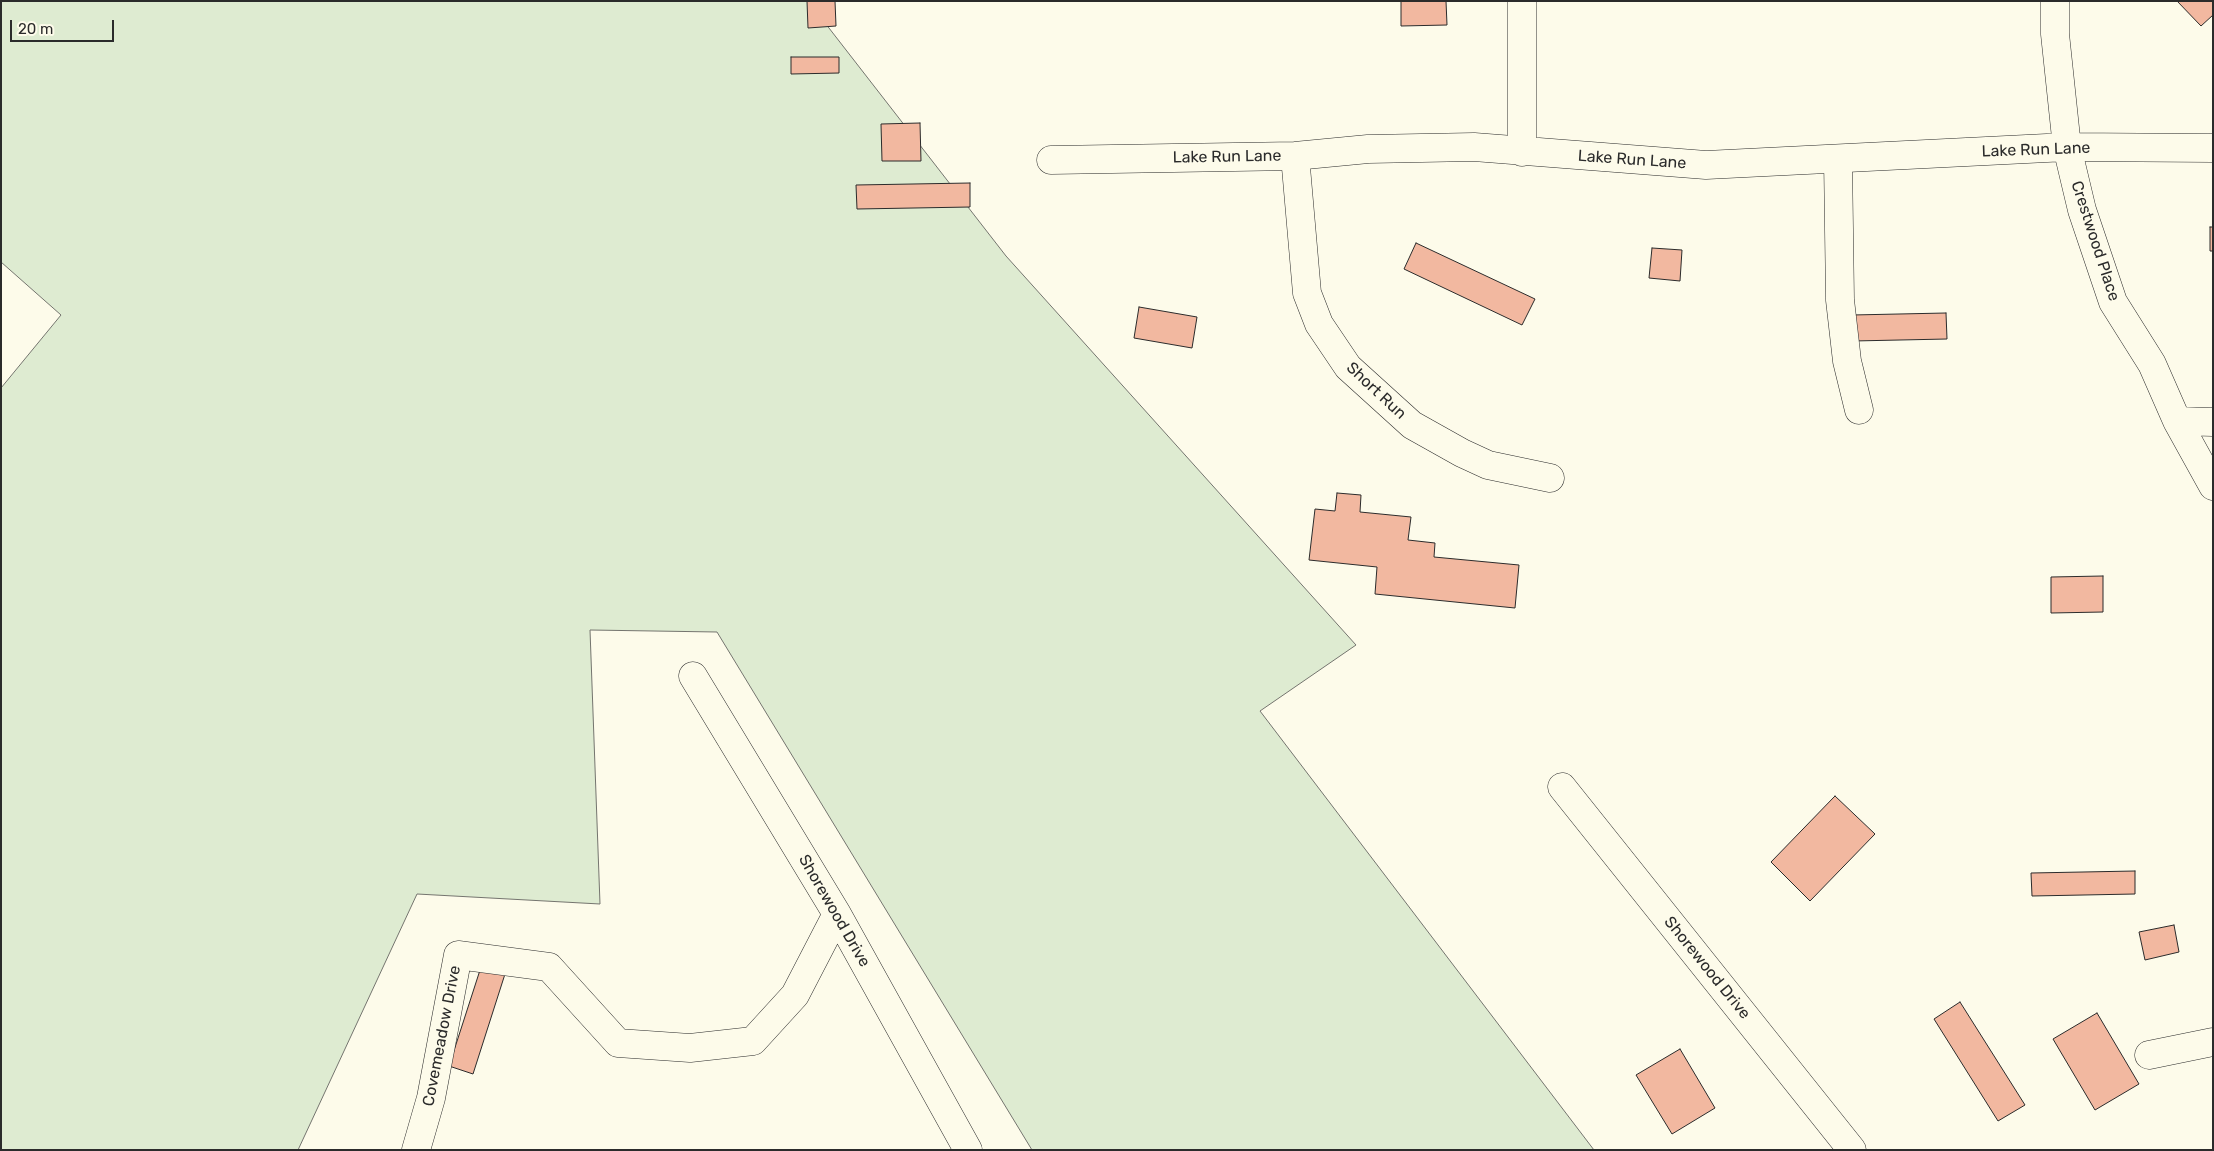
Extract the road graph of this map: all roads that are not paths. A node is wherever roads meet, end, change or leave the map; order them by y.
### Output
1 (1522, 1) edge
2 (2054, 1) edge
3 (2067, 148) junction
4 (2213, 148) edge
5 (1522, 152) junction
6 (1295, 156) junction
7 (1838, 159) junction
8 (1050, 160) dead end
9 (1859, 410) dead end
10 (2177, 421) junction
11 (2213, 422) edge
12 (1550, 478) dead end
13 (2213, 486) edge
14 (694, 676) dead end
15 (1562, 787) dead end
16 (837, 914) junction
17 (2213, 1042) edge
18 (2150, 1055) dead end
19 (416, 1150) edge
20 (968, 1150) edge
21 (1852, 1150) edge

1 - 5 street
2 - 3 street, Crestwood Place
3 - 4 street, Lake Run Lane
3 - 7 street, Lake Run Lane
3 - 10 street, Crestwood Place
5 - 6 street, Lake Run Lane
5 - 7 street, Lake Run Lane
6 - 8 street, Lake Run Lane
6 - 12 street, Short Run
7 - 9 street
10 - 11 street
10 - 13 street, Crestwood Place
14 - 16 street, Shorewood Drive
15 - 21 street, Shorewood Drive
16 - 19 street, Covemeadow Drive
16 - 20 street, Shorewood Drive
17 - 18 street

